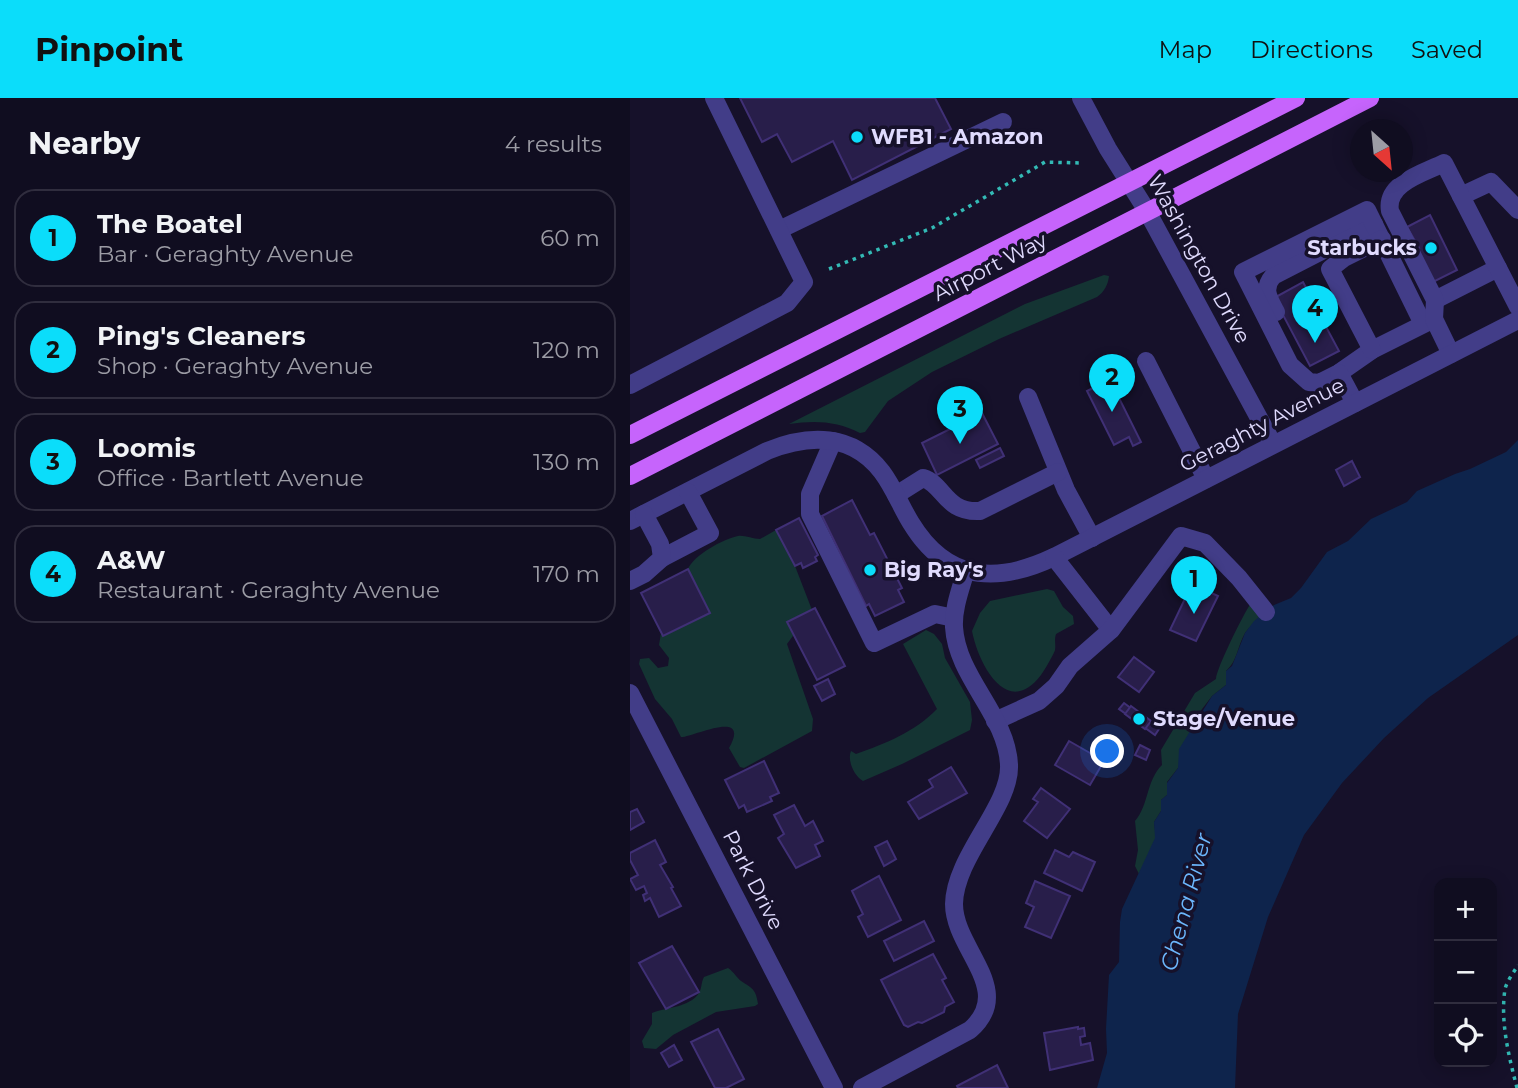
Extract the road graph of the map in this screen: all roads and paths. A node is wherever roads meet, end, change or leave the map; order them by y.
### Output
1 (714, 98) edge
2 (1081, 98) edge
3 (1296, 98) edge
4 (1370, 98) edge
5 (1003, 122) dead end
6 (1080, 163) dead end
7 (1131, 183) junction
8 (1461, 196) junction
9 (1518, 210) edge
10 (1147, 211) junction
11 (779, 230) junction
12 (1378, 232) junction
13 (1498, 268) junction
14 (829, 269) dead end
15 (1435, 300) junction
16 (1518, 307) edge
17 (1518, 320) edge
18 (1429, 321) junction
19 (1372, 350) junction
20 (1451, 355) junction
21 (1146, 361) dead end
22 (1339, 373) junction
23 (1302, 375) junction
24 (630, 385) edge
25 (1028, 397) dead end
26 (1355, 403) junction
27 (630, 435) edge
28 (833, 441) junction
29 (1273, 444) junction
30 (1058, 472) junction
31 (630, 476) edge
32 (1206, 479) junction
33 (688, 492) junction
34 (896, 495) junction
35 (637, 518) edge
36 (1092, 538) junction
37 (1054, 557) junction
38 (662, 558) junction
39 (967, 570) junction
40 (630, 581) edge
41 (1266, 612) dead end
42 (954, 618) junction
43 (1111, 630) junction
44 (632, 704) edge
45 (995, 721) junction
46 (1518, 965) edge
47 (834, 1088) edge
48 (862, 1088) edge
49 (1517, 1088) edge

1 - 11 street
2 - 7 street, Washington Drive
3 - 7 main road, Airport Way
4 - 10 main road, Airport Way
5 - 11 street
6 - 14 path
7 - 10 street, Washington Drive
7 - 27 main road, Airport Way
8 - 9 street
8 - 13 street
8 - 15 street
10 - 29 street, Washington Drive
10 - 31 main road, Airport Way
11 - 24 street
12 - 18 street
12 - 19 street
12 - 23 street
12 - 23 street
13 - 15 street
13 - 16 street
15 - 18 street
17 - 20 street, Geraghty Avenue
18 - 19 street
18 - 20 street
19 - 22 street
20 - 26 street, Geraghty Avenue
21 - 32 street
22 - 23 street
22 - 26 street
25 - 30 street
26 - 29 street, Geraghty Avenue
28 - 33 street
28 - 34 street
28 - 42 street
29 - 32 street, Geraghty Avenue
30 - 34 street
30 - 36 street
32 - 36 street, Geraghty Avenue
33 - 35 street
33 - 38 street
34 - 39 street
35 - 38 street
36 - 37 street, Geraghty Avenue
37 - 39 street, Geraghty Avenue
37 - 43 street
38 - 40 street
39 - 42 street
41 - 43 street
42 - 45 street
43 - 45 street
44 - 47 street, Park Drive
45 - 48 street
46 - 49 path

